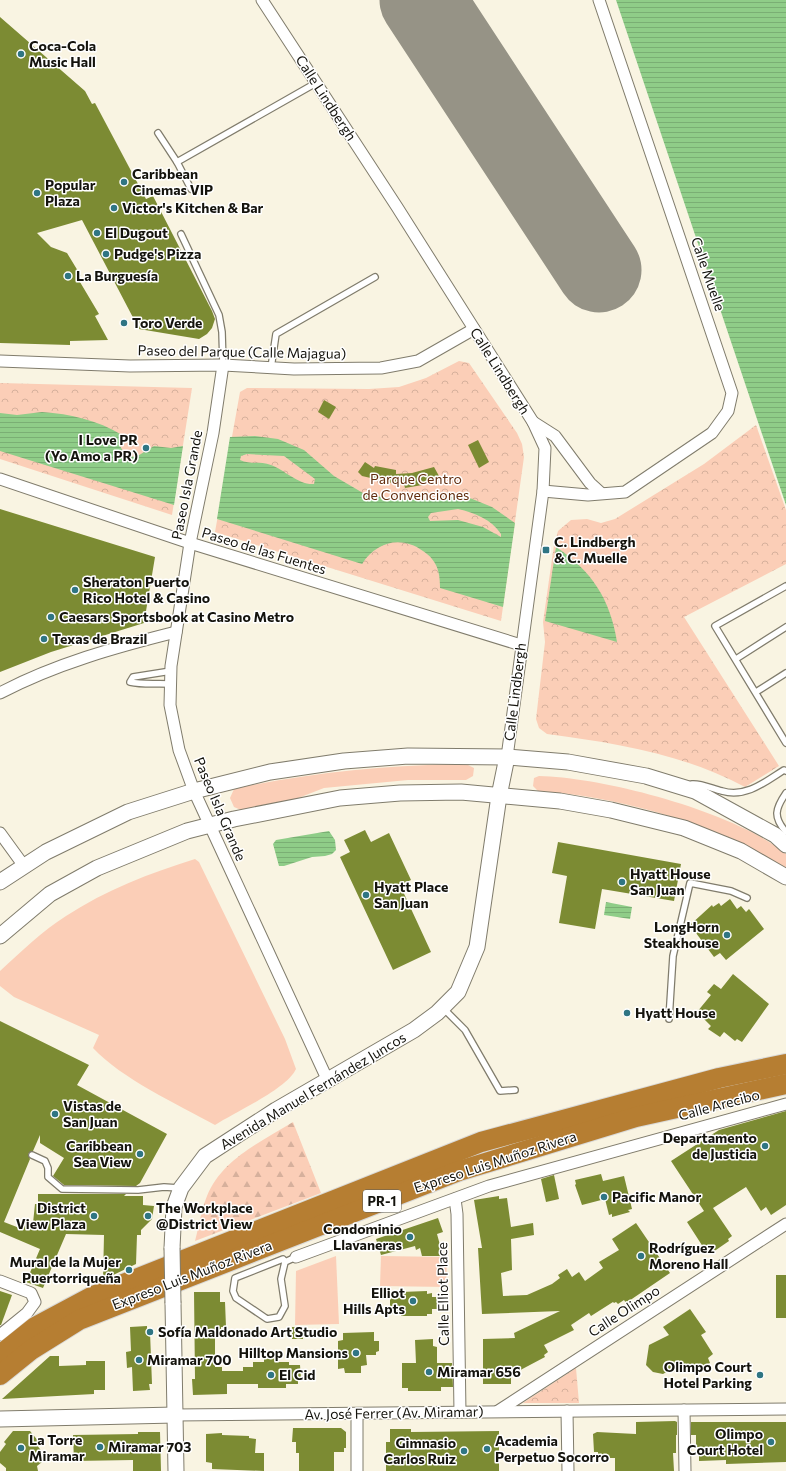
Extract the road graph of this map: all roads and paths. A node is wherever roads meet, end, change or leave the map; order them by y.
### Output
1 (262, 0) edge
2 (599, 0) edge
3 (316, 83) junction
4 (158, 133) dead end
5 (177, 162) junction
6 (191, 189) dead end
7 (180, 234) dead end
8 (376, 277) dead end
9 (474, 329) junction
10 (0, 361) edge
11 (223, 365) junction
12 (271, 368) junction
13 (533, 422) junction
14 (0, 479) edge
15 (543, 491) junction
16 (601, 493) junction
17 (190, 543) junction
18 (786, 586) edge
19 (786, 627) edge
20 (176, 632) junction
21 (521, 645) junction
22 (736, 659) junction
23 (171, 671) junction
24 (786, 673) edge
25 (171, 684) junction
26 (756, 692) junction
27 (0, 693) edge
28 (786, 743) edge
29 (507, 757) junction
30 (786, 771) edge
31 (676, 785) junction
32 (194, 791) junction
33 (786, 794) edge
34 (500, 796) junction
35 (209, 825) junction
36 (786, 832) edge
37 (0, 833) edge
38 (786, 845) edge
39 (24, 866) junction
40 (786, 877) edge
41 (0, 882) edge
42 (747, 898) dead end
43 (0, 936) edge
44 (443, 1007) junction
45 (669, 1019) dead end
46 (786, 1064) edge
47 (328, 1081) junction
48 (786, 1084) edge
49 (515, 1090) dead end
50 (786, 1104) edge
51 (32, 1155) dead end
52 (181, 1188) junction
53 (455, 1199) junction
54 (786, 1224) edge
55 (296, 1257) joint
56 (285, 1262) junction
57 (0, 1281) edge
58 (0, 1335) edge
59 (0, 1355) edge
60 (0, 1375) edge
61 (786, 1408) edge
62 (684, 1410) junction
63 (498, 1411) junction
64 (567, 1411) junction
65 (460, 1412) junction
66 (357, 1414) junction
67 (175, 1415) junction
68 (1, 1418) edge
69 (176, 1471) edge
70 (357, 1471) edge
71 (568, 1471) edge
72 (685, 1471) edge

1 - 3 street, Calle Lindbergh
2 - 16 street, Calle Muelle
3 - 5 lane
3 - 9 street, Calle Lindbergh
4 - 5 lane
5 - 6 lane
7 - 11 lane
8 - 12 lane
9 - 12 street, Paseo del Parque (Calle Majagua)
9 - 13 street, Calle Lindbergh
10 - 11 street, Paseo del Parque (Calle Majagua)
11 - 12 street, Paseo del Parque (Calle Majagua)
11 - 17 street, Paseo Isla Grande
13 - 15 street, Calle Lindbergh
13 - 16 street
14 - 17 street, Paseo de las Fuentes
15 - 16 street, Calle Muelle
15 - 21 street, Calle Lindbergh
17 - 20 street, Paseo Isla Grande
17 - 21 street, Paseo de las Fuentes
18 - 22 lane
19 - 22 lane
20 - 23 street, Paseo Isla Grande
20 - 27 street
21 - 29 street, Calle Lindbergh
22 - 26 lane
23 - 25 street, Paseo Isla Grande
23 - 25 lane
24 - 26 lane
25 - 32 street, Paseo Isla Grande
26 - 28 lane
29 - 31 main road
29 - 32 main road
29 - 34 main road, Calle Lindbergh
30 - 31 lane
31 - 38 main road
32 - 35 street, Paseo Isla Grande
32 - 39 main road
33 - 36 lane
34 - 35 main road
34 - 40 main road
34 - 44 main road, Avenida Manuel Fernández Juncos
35 - 43 main road
35 - 47 street, Paseo Isla Grande
37 - 39 street
39 - 41 main road
42 - 45 lane
44 - 47 main road, Avenida Manuel Fernández Juncos
44 - 49 lane
46 - 59 highway, Expreso Luis Muñoz Rivera / PR-1
47 - 52 main road, Avenida Manuel Fernández Juncos
48 - 60 highway, Expreso Luis Muñoz Rivera / PR-1
50 - 53 street, Calle Arecibo
51 - 52 lane
52 - 67 main road, Avenida Manuel Fernández Juncos, bridge
53 - 55 street, Calle Arecibo
53 - 65 street, Calle Elliot Place
54 - 63 street, Calle Olimpo
55 - 56 lane
56 - 56 lane
57 - 58 street
61 - 62 street, Av. José Ferrer (Av. Miramar)
62 - 64 street, Av. José Ferrer (Av. Miramar)
62 - 72 street
63 - 64 street, Av. José Ferrer (Av. Miramar)
63 - 65 street, Av. José Ferrer (Av. Miramar)
64 - 71 street
65 - 66 street, Av. José Ferrer (Av. Miramar)
66 - 67 street, Av. José Ferrer (Av. Miramar)
66 - 70 street
67 - 68 main road, Av. José Ferrer (Av. Miramar)
67 - 69 main road, Avenida Manuel Fernández Juncos

